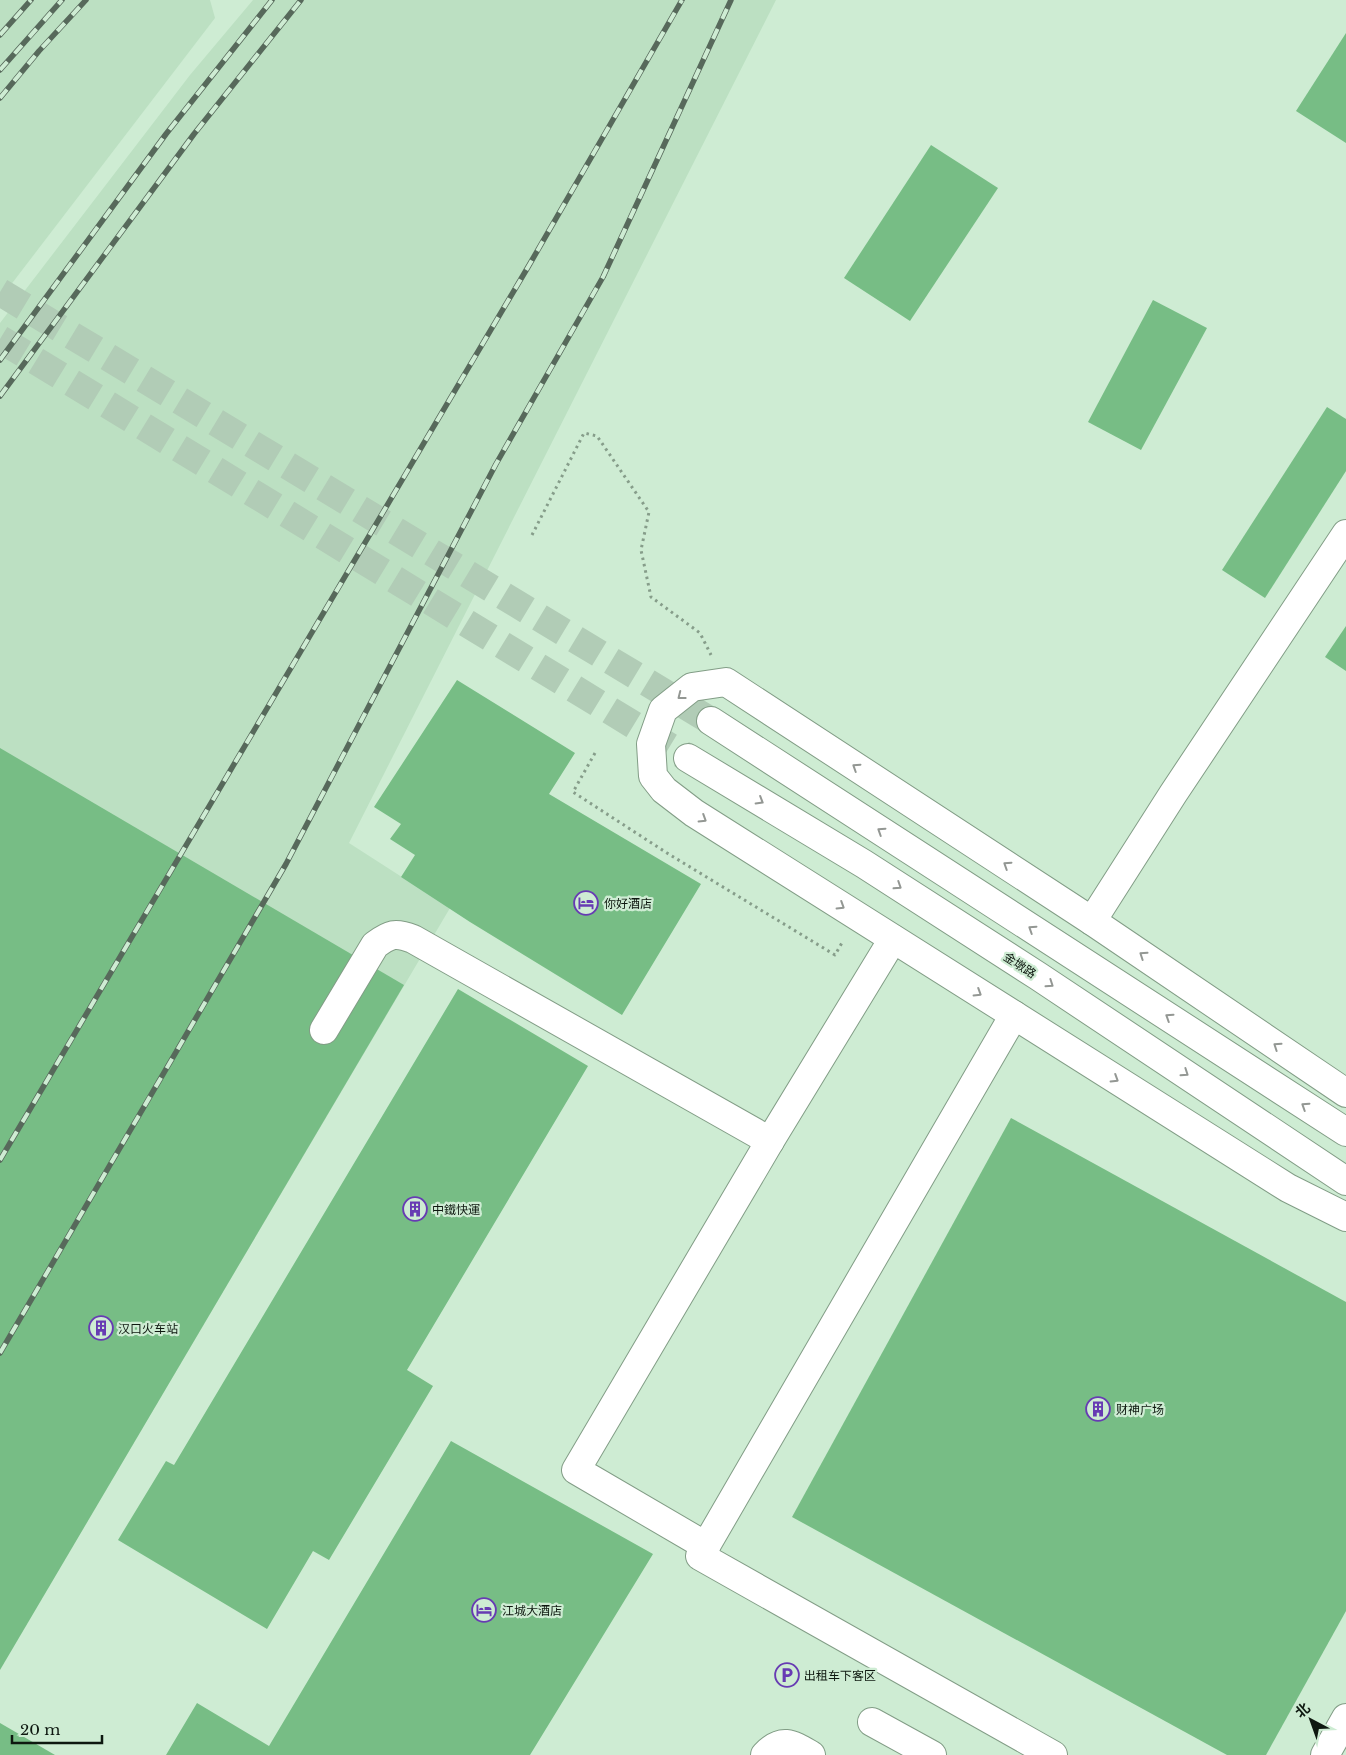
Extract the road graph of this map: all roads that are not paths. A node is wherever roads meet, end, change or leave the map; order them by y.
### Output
1 (1346, 534) edge
2 (711, 721) tunnel mouth
3 (688, 758) tunnel mouth
4 (1092, 921) junction
5 (892, 939) junction
6 (1014, 1015) junction
7 (324, 1030) dead end
8 (1346, 1093) edge
9 (1346, 1132) edge
10 (770, 1141) junction
11 (1346, 1181) edge
12 (1346, 1217) edge
13 (706, 1546) junction
14 (1346, 1718) edge
15 (872, 1722) dead end
16 (765, 1755) edge
17 (811, 1755) edge
18 (932, 1755) edge
19 (1053, 1755) edge
20 (1325, 1755) edge

1 - 4 street
9 -> 2 street
3 -> 11 street, 金墩路
4 -> 5 street
8 -> 4 street
5 -> 6 street
5 - 10 street
6 -> 12 street
6 - 13 street
7 - 10 street
10 - 13 street
13 - 19 street
14 - 20 street
15 - 18 street
16 - 17 street

